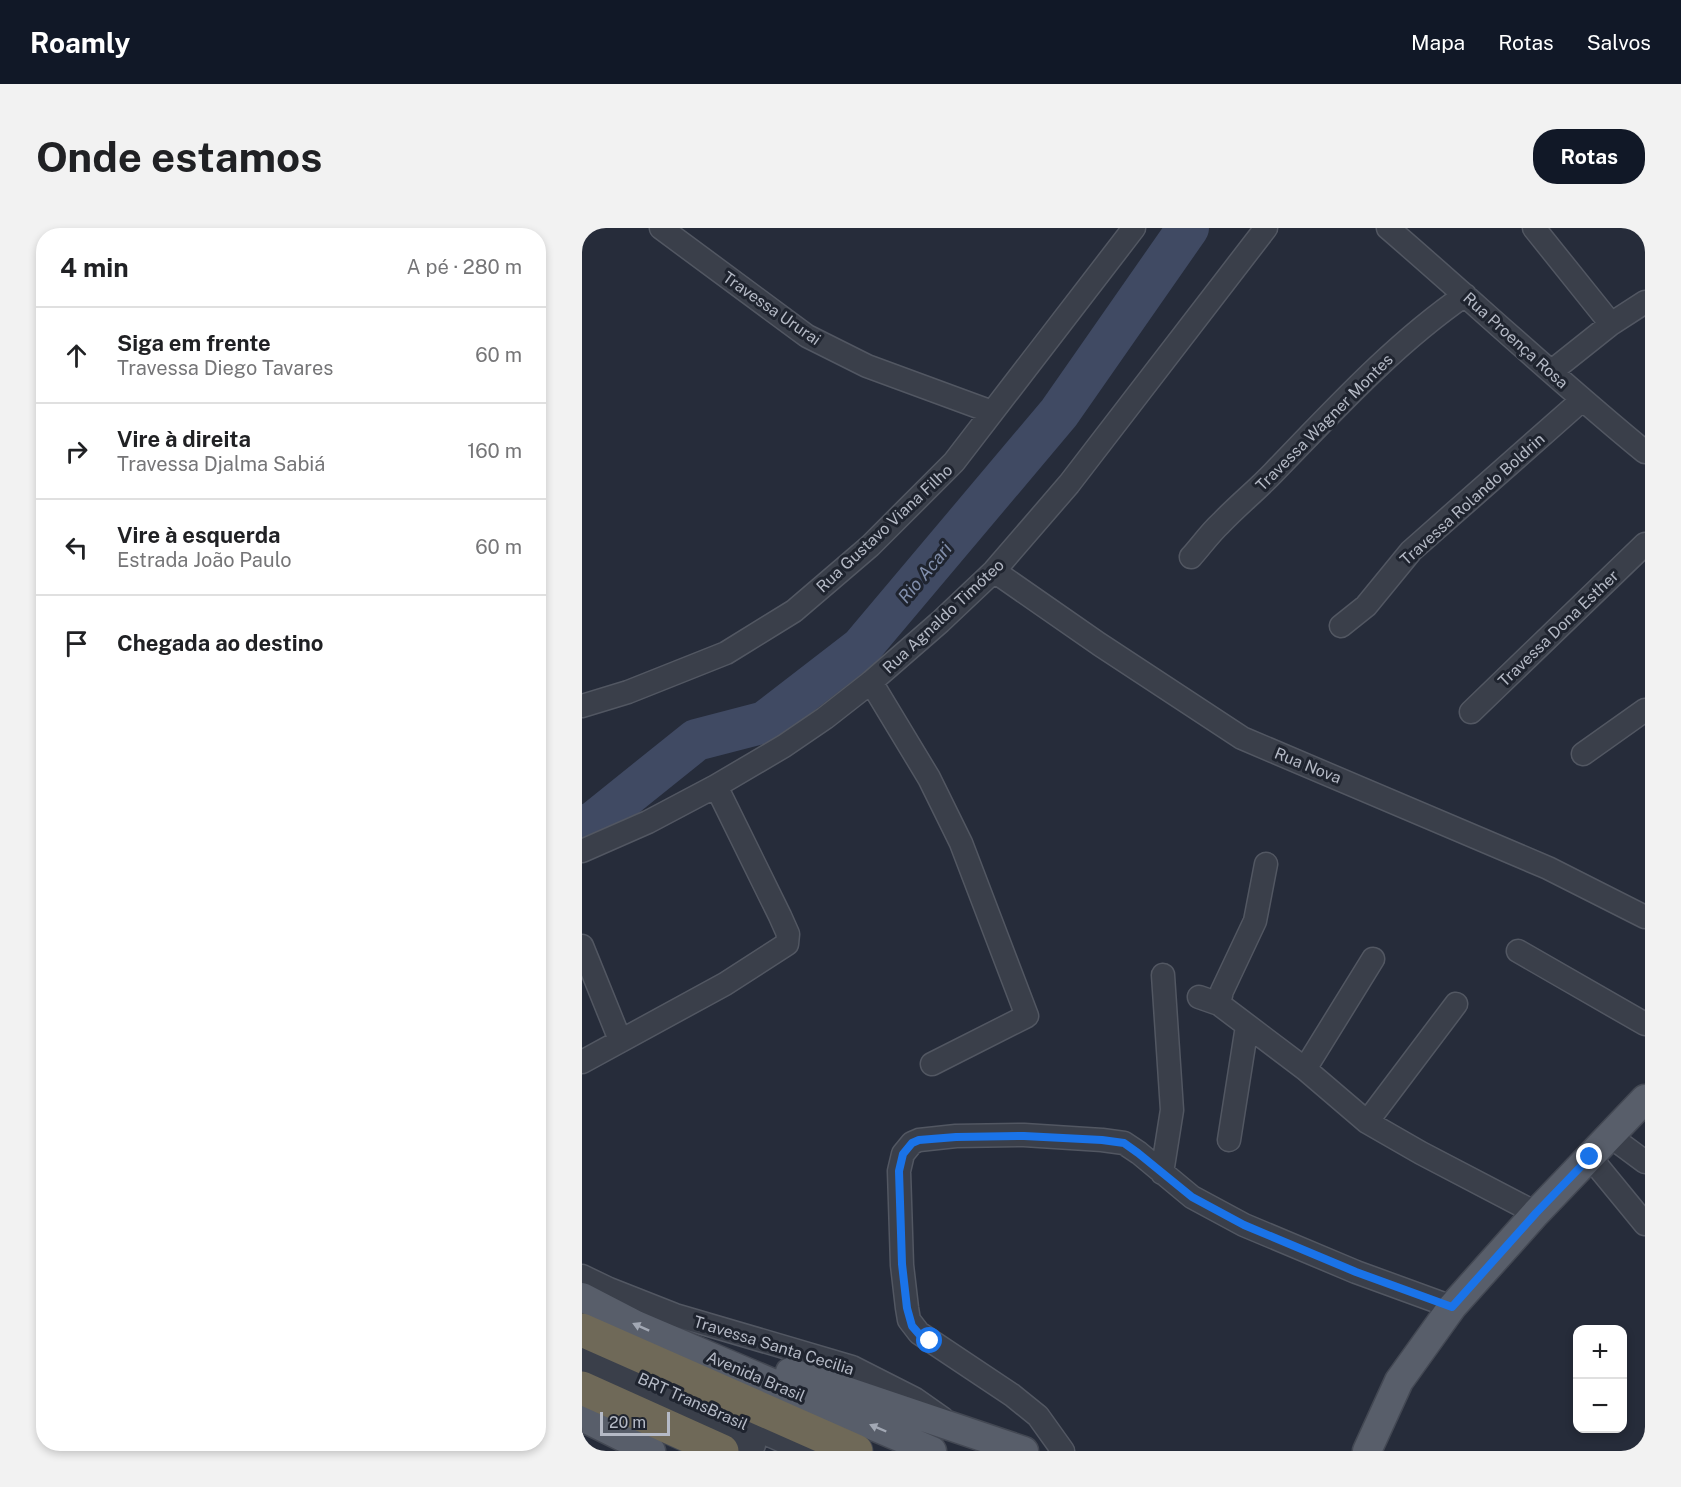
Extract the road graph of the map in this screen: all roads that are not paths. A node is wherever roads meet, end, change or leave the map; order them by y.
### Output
1 (661, 228) edge
2 (1134, 228) edge
3 (1266, 228) edge
4 (1388, 228) edge
5 (1534, 228) edge
6 (1465, 295) junction
7 (1645, 302) edge
8 (1611, 324) junction
9 (1552, 371) junction
10 (1582, 400) junction
11 (992, 412) junction
12 (1645, 452) edge
13 (1645, 544) edge
14 (1191, 557) dead end
15 (994, 571) junction
16 (1341, 626) dead end
17 (871, 682) junction
18 (582, 706) edge
19 (1645, 710) edge
20 (1471, 712) dead end
21 (1583, 754) dead end
22 (716, 786) junction
23 (582, 851) edge
24 (1266, 864) dead end
25 (1645, 917) edge
26 (582, 946) edge
27 (1518, 951) dead end
28 (1373, 959) dead end
29 (1163, 975) dead end
30 (1456, 1004) dead end
31 (1645, 1024) edge
32 (1247, 1026) junction
33 (621, 1040) junction
34 (582, 1062) edge
35 (932, 1064) dead end
36 (1305, 1069) junction
37 (1645, 1099) edge
38 (1367, 1122) junction
39 (1610, 1136) junction
40 (1229, 1140) dead end
41 (1590, 1157) junction
42 (1645, 1162) edge
43 (1162, 1173) junction
44 (1536, 1213) junction
45 (1645, 1224) edge
46 (582, 1276) edge
47 (582, 1297) edge
48 (1452, 1307) junction
49 (582, 1330) edge
50 (685, 1346) junction
51 (582, 1352) edge
52 (582, 1370) edge
53 (582, 1388) edge
54 (582, 1417) edge
55 (958, 1429) junction
56 (651, 1451) edge
57 (722, 1451) edge
58 (766, 1451) edge
59 (805, 1451) edge
60 (856, 1451) edge
61 (932, 1451) edge
62 (1024, 1451) edge
63 (1063, 1451) edge
64 (1366, 1451) edge

1 - 11 street, Travessa Ururai
2 - 11 street, Rua Gustavo Viana Filho
3 - 15 street, Rua Agnaldo Timóteo
4 - 6 street, Rua Proença Rosa
5 - 8 street
6 - 9 street, Rua Proença Rosa
6 - 14 street, Travessa Wagner Montes
7 - 8 street
8 - 9 street
9 - 10 street, Rua Proença Rosa
10 - 12 street, Rua Proença Rosa
10 - 16 street, Travessa Rolando Boldrin
11 - 18 street, Rua Gustavo Viana Filho
13 - 20 street, Travessa Dona Esther
15 - 17 street, Rua Agnaldo Timóteo
15 - 25 street, Rua Nova
17 - 22 street, Rua Agnaldo Timóteo
17 - 35 street
19 - 21 street
22 - 23 street, Rua Agnaldo Timóteo
22 - 33 street
24 - 32 street
26 - 33 street
27 - 31 street
28 - 36 street
29 - 43 street
30 - 38 street
32 - 36 street
32 - 40 street
33 - 34 street
36 - 38 street
37 - 39 main road
38 - 44 street
39 - 41 main road
39 - 42 street
41 - 44 main road
41 - 45 street
43 - 48 street
43 - 63 street
44 - 48 main road
46 - 55 street, Travessa Santa Cecilia
50 -> 47 main road, Avenida Brasil
48 - 64 main road
49 - 60 highway, Avenida Brasil
50 - 55 main road
61 -> 50 main road, Avenida Brasil
51 - 59 street, BRT TransBrasil
52 - 58 street, BRT TransBrasil
53 - 57 highway
54 - 56 main road
55 - 62 main road

